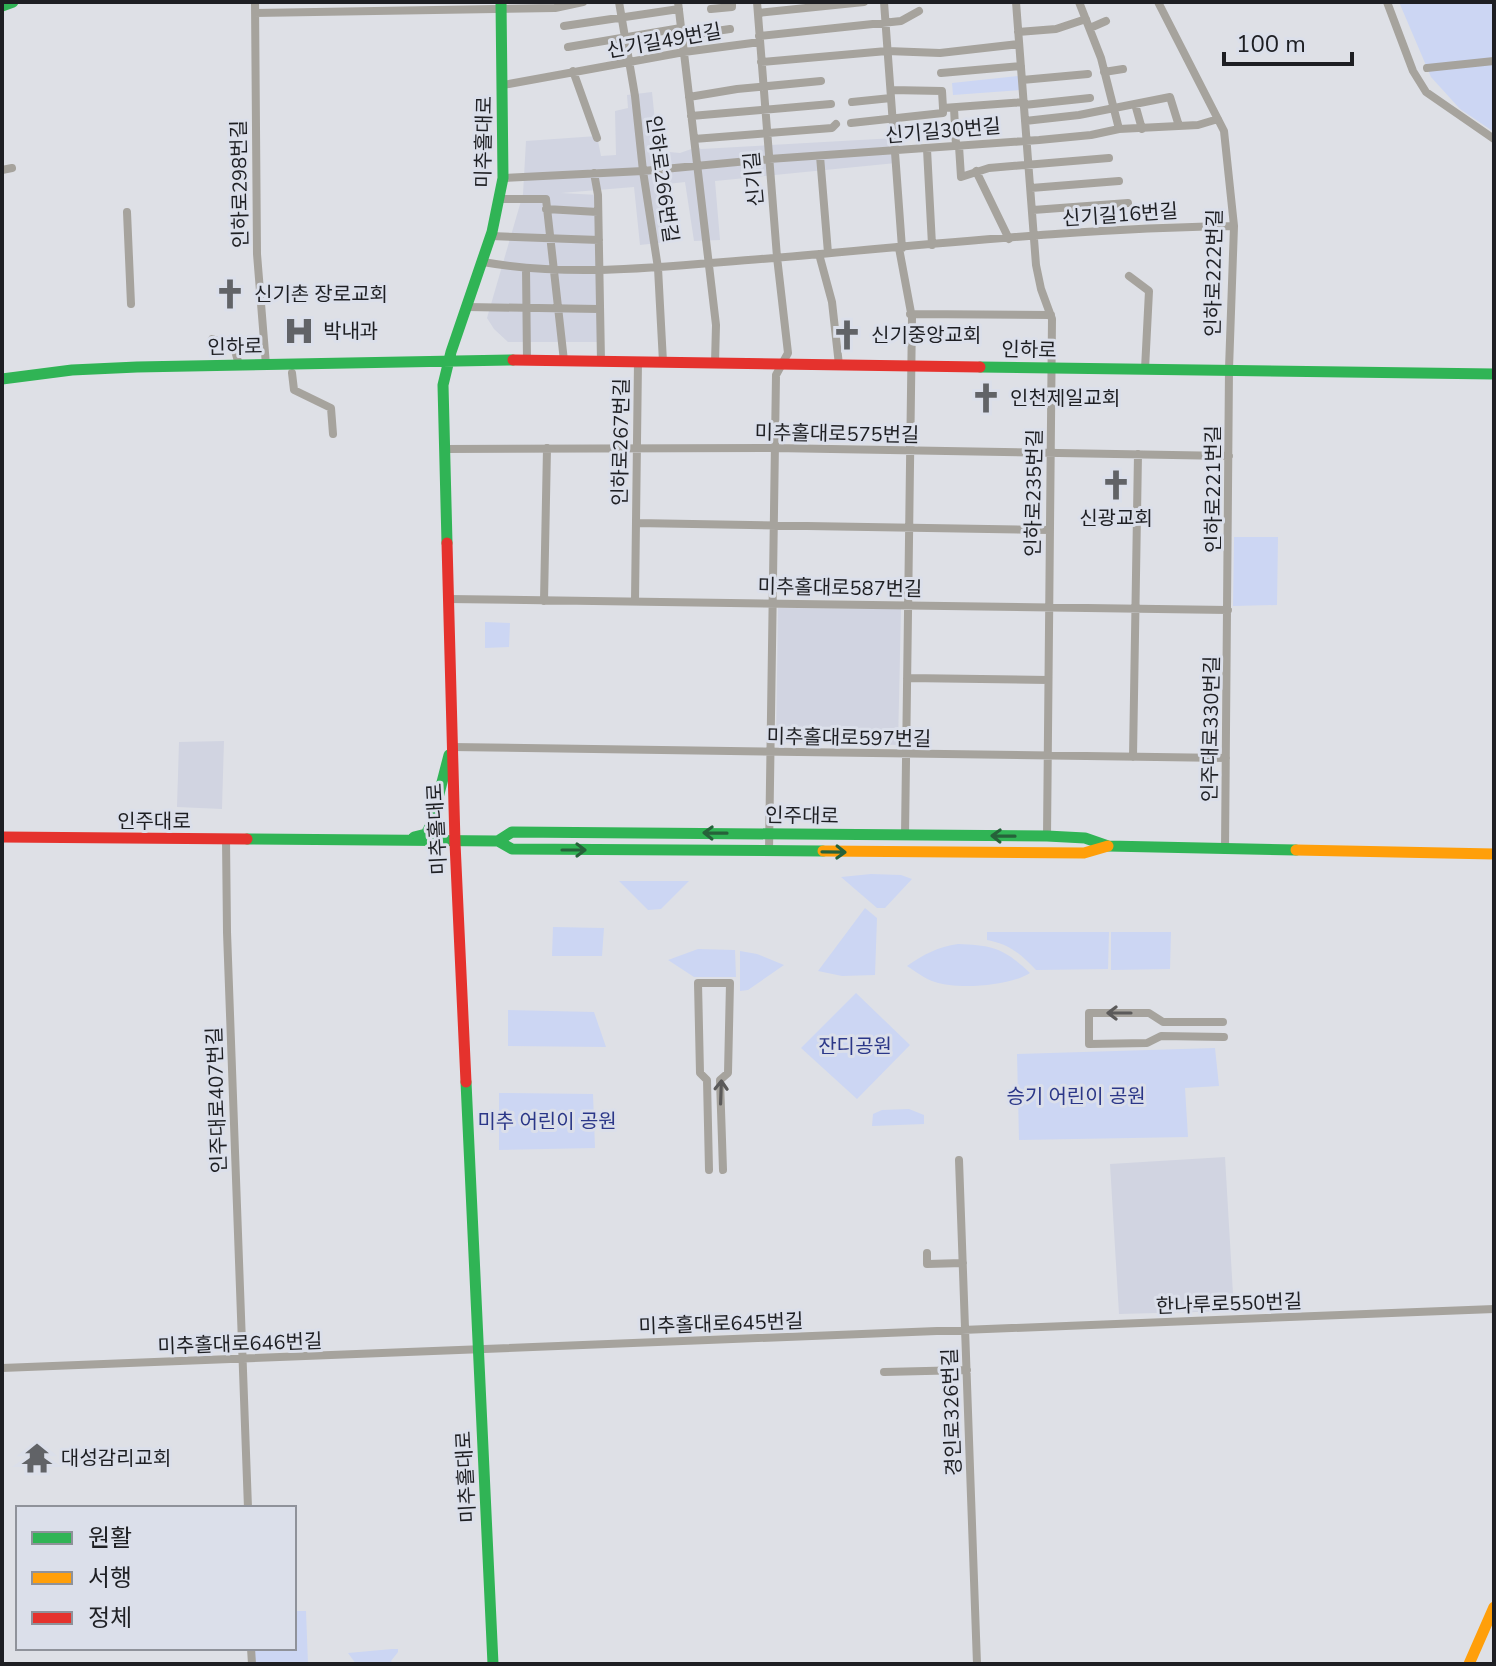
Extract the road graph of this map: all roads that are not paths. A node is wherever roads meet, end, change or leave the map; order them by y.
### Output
1 (13, 2) edge
2 (255, 2) edge
3 (583, 2) edge
4 (619, 2) edge
5 (732, 2) edge
6 (757, 2) edge
7 (864, 2) edge
8 (884, 2) edge
9 (1016, 2) edge
10 (1079, 2) edge
11 (1158, 2) edge
12 (1387, 2) edge
13 (678, 5) edge
14 (820, 5) edge
15 (2, 6) edge
16 (501, 6) edge
17 (370, 7) edge
18 (711, 9) dead end
19 (919, 11) dead end
20 (255, 13) junction
21 (758, 13) junction
22 (621, 16) junction
23 (885, 21) junction
24 (1106, 21) dead end
25 (1088, 24) junction
26 (564, 26) dead end
27 (730, 29) dead end
28 (682, 32) junction
29 (1018, 32) junction
30 (625, 38) junction
31 (760, 39) junction
32 (1019, 44) junction
33 (568, 47) dead end
34 (887, 51) junction
35 (684, 52) junction
36 (1494, 61) edge
37 (761, 62) junction
38 (630, 63) junction
39 (1021, 66) junction
40 (1427, 68) dead end
41 (1123, 69) dead end
42 (573, 71) junction
43 (1104, 72) junction
44 (941, 73) dead end
45 (1088, 74) dead end
46 (1022, 80) junction
47 (821, 81) dead end
48 (503, 85) junction
49 (763, 86) junction
50 (891, 94) junction
51 (689, 97) junction
52 (1090, 98) dead end
53 (852, 102) dead end
54 (831, 104) dead end
55 (1024, 104) junction
56 (1135, 104) junction
57 (1113, 106) junction
58 (943, 108) junction
59 (954, 108) junction
60 (765, 111) junction
61 (691, 116) junction
62 (893, 118) junction
63 (1218, 119) junction
64 (1025, 121) junction
65 (851, 123) dead end
66 (836, 124) dead end
67 (1179, 126) junction
68 (1119, 129) junction
69 (1142, 129) junction
70 (767, 133) junction
71 (597, 138) dead end
72 (694, 139) junction
73 (1494, 139) edge
74 (1027, 140) junction
75 (958, 146) junction
76 (927, 149) junction
77 (896, 151) junction
78 (820, 156) junction
79 (1109, 158) dead end
80 (769, 159) junction
81 (696, 165) junction
82 (1029, 165) junction
83 (643, 171) junction
84 (976, 171) junction
85 (594, 173) junction
86 (503, 178) junction
87 (1119, 181) dead end
88 (1031, 188) junction
89 (500, 199) junction
90 (1128, 203) dead end
91 (546, 209) junction
92 (1033, 210) junction
93 (127, 212) dead end
94 (598, 212) junction
95 (1234, 226) junction
96 (491, 236) junction
97 (550, 237) junction
98 (1035, 237) junction
99 (1009, 239) junction
100 (599, 240) junction
101 (932, 245) junction
102 (900, 248) junction
103 (823, 254) junction
104 (777, 257) junction
105 (483, 262) junction
106 (709, 263) junction
107 (526, 268) junction
108 (658, 268) junction
109 (554, 269) junction
110 (599, 271) junction
111 (1129, 276) dead end
112 (131, 304) dead end
113 (467, 307) junction
114 (526, 308) junction
115 (560, 309) junction
116 (599, 309) junction
117 (910, 314) junction
118 (1051, 315) junction
119 (212, 339) dead end
120 (527, 361) junction
121 (564, 361) junction
122 (601, 361) junction
123 (446, 362) junction
124 (638, 362) junction
125 (663, 362) junction
126 (715, 363) junction
127 (782, 364) junction
128 (239, 365) junction
129 (266, 365) junction
130 (839, 365) junction
131 (911, 366) junction
132 (1145, 369) junction
133 (1229, 369) junction
134 (292, 373) dead end
135 (1052, 374) junction
136 (1494, 374) edge
137 (2, 379) edge
138 (333, 434) dead end
139 (547, 448) junction
140 (774, 448) junction
141 (444, 449) junction
142 (637, 449) junction
143 (910, 452) junction
144 (1051, 452) junction
145 (1138, 454) junction
146 (1229, 456) junction
147 (636, 523) junction
148 (773, 525) junction
149 (909, 527) junction
150 (1050, 530) junction
151 (448, 599) junction
152 (544, 601) junction
153 (635, 601) junction
154 (772, 603) junction
155 (908, 605) junction
156 (1049, 607) junction
157 (1135, 608) junction
158 (1228, 610) junction
159 (907, 678) junction
160 (1048, 680) junction
161 (451, 747) junction
162 (770, 753) junction
163 (906, 755) junction
164 (1047, 756) junction
165 (1133, 757) junction
166 (1226, 758) junction
167 (769, 834) junction
168 (905, 835) junction
169 (1047, 836) junction
170 (2, 837) edge
171 (226, 839) junction
172 (392, 841) junction
173 (498, 841) junction
174 (455, 843) junction
175 (1108, 846) junction
176 (1225, 850) junction
177 (769, 851) junction
178 (1494, 854) edge
179 (1223, 1022) dead end
180 (1224, 1037) dead end
181 (959, 1160) dead end
182 (709, 1170) dead end
183 (723, 1170) dead end
184 (927, 1253) dead end
185 (963, 1263) junction
186 (1494, 1309) edge
187 (965, 1330) junction
188 (478, 1350) junction
189 (242, 1360) junction
190 (2, 1368) edge
191 (967, 1370) junction
192 (884, 1372) dead end
193 (248, 1506) edge
194 (1494, 1607) edge
195 (493, 1664) edge
196 (977, 1664) edge
197 (1469, 1664) edge

1 - 15 main road
2 - 20 street, 인하로298번길
3 - 16 street
4 - 22 street, 인하로266번길
5 - 18 street
6 - 21 street, 신기길
7 - 14 street
8 - 23 street
9 - 29 street, 인하로235번길
10 - 25 street
11 - 63 street, 인하로222번길
12 - 73 street
13 - 22 street
13 - 28 street
14 - 21 street
16 - 17 street
16 - 48 main road, 미추홀대로
17 - 20 street
19 - 23 street, 신기길49번길
20 - 129 street, 인하로298번길
21 - 31 street, 신기길
22 - 26 street
22 - 30 street, 인하로266번길
23 - 31 street, 신기길49번길
23 - 34 street
24 - 25 street
25 - 29 street
25 - 43 street
27 - 28 street
28 - 30 street
28 - 35 street
29 - 32 street, 인하로235번길
30 - 33 street
30 - 38 street, 인하로266번길
31 - 35 street, 신기길49번길
31 - 37 street, 신기길
32 - 34 street
32 - 39 street, 인하로235번길
34 - 37 street
34 - 50 street
35 - 38 street, 신기길49번길
35 - 51 street
36 - 40 street
37 - 49 street, 신기길
38 - 42 street, 신기길49번길
38 - 83 street, 인하로266번길
39 - 44 street
39 - 46 street, 인하로235번길
41 - 43 street
42 - 48 street, 신기길49번길
42 - 71 street
43 - 57 street
45 - 46 street
46 - 55 street, 인하로235번길
47 - 49 street
48 - 86 main road, 미추홀대로
49 - 51 street
49 - 60 street, 신기길
50 - 53 street
50 - 58 street
50 - 62 street
51 - 61 street
52 - 55 street
54 - 60 street
55 - 59 street
55 - 64 street, 인하로235번길
56 - 57 street
56 - 67 street
56 - 69 street
57 - 64 street
57 - 68 street
58 - 59 street
58 - 62 street
59 - 75 street
60 - 61 street
60 - 70 street, 신기길
61 - 72 street
62 - 65 street
62 - 77 street
63 - 67 street, 신기길30번길
63 - 95 street, 인하로222번길
64 - 74 street, 인하로235번길
66 - 70 street
67 - 69 street, 신기길30번길
68 - 69 street, 신기길30번길
68 - 74 street, 신기길30번길
70 - 72 street
70 - 80 street, 신기길
72 - 81 street
74 - 75 street, 신기길30번길
74 - 82 street, 인하로235번길
75 - 76 street, 신기길30번길
75 - 84 street
76 - 77 street, 신기길30번길
76 - 101 street
77 - 78 street, 신기길30번길
77 - 102 street
78 - 80 street, 신기길30번길
78 - 103 street
79 - 82 street
80 - 81 street, 신기길30번길
80 - 104 street, 신기길
81 - 83 street, 미추홀대로
81 - 106 street
82 - 84 street
82 - 88 street, 인하로235번길
83 - 85 street, 미추홀대로
83 - 108 street, 인하로266번길
84 - 99 street
85 - 86 street, 미추홀대로
85 - 94 street
86 - 89 main road, 미추홀대로
87 - 88 street
88 - 92 street, 인하로235번길
89 - 91 street
89 - 96 main road, 미추홀대로
90 - 92 street
91 - 94 street
91 - 97 street
92 - 98 street, 인하로235번길
93 - 112 street
94 - 100 street
95 - 98 street, 신기길16번길
95 - 133 street, 인하로222번길
96 - 97 street
96 - 105 main road, 미추홀대로
97 - 100 street
97 - 109 street
98 - 99 street, 신기길16번길
98 - 118 street, 인하로235번길
99 - 101 street, 신기길16번길
100 - 110 street
101 - 102 street, 신기길16번길
102 - 103 street, 신기길16번길
102 - 117 street
103 - 104 street, 신기길16번길
103 - 130 street
104 - 106 street, 신기길16번길
104 - 127 street, 신기길
105 - 107 street, 신기길16번길
105 - 113 main road, 미추홀대로
106 - 108 street, 신기길16번길
106 - 126 street
107 - 109 street, 신기길16번길
107 - 114 street
108 - 110 street, 신기길16번길
108 - 125 street, 인하로266번길
109 - 110 street, 신기길16번길
109 - 115 street
110 - 116 street
111 - 132 street
113 - 114 street
113 - 123 main road, 미추홀대로
114 - 115 street
114 - 120 street
115 - 116 street
115 - 121 street
116 - 122 street
117 - 118 street
117 - 131 street
118 - 135 street, 인하로235번길
119 - 128 street
120 - 121 main road, 인하로
120 - 123 main road, 인하로
121 - 122 main road, 인하로
122 - 124 main road, 인하로
123 - 129 main road, 인하로
123 - 141 main road, 미추홀대로
124 - 125 main road, 인하로
124 - 142 street, 인하로267번길
125 - 126 main road, 인하로
126 - 127 main road, 인하로
127 - 130 main road, 인하로
127 - 140 street
128 - 129 main road, 인하로
128 - 137 main road, 인하로
130 - 131 main road, 인하로
131 - 135 main road, 인하로
131 - 143 street
132 - 133 main road, 인하로
132 - 135 main road, 인하로
133 - 136 main road, 인하로
133 - 146 street, 인하로221번길
134 - 138 street
135 - 144 street, 인하로235번길
139 - 141 street, 미추홀대로575번길
139 - 142 street, 미추홀대로575번길
139 - 152 street
140 - 142 street, 미추홀대로575번길
140 - 143 street, 미추홀대로575번길
140 - 148 street
141 - 151 main road, 미추홀대로
142 - 147 street, 인하로267번길
143 - 144 street, 미추홀대로575번길
143 - 149 street
144 - 145 street, 미추홀대로575번길
144 - 150 street, 인하로235번길
145 - 146 street, 미추홀대로575번길
145 - 157 street
146 - 158 street, 인하로221번길
147 - 148 street, 인하로267번길
147 - 153 street, 인하로267번길
148 - 149 street, 인하로267번길
148 - 154 street
149 - 150 street, 인하로267번길
149 - 155 street
150 - 156 street, 인하로235번길
151 - 152 street, 미추홀대로587번길
151 - 161 main road, 미추홀대로
152 - 153 street, 미추홀대로587번길
153 - 154 street, 미추홀대로587번길
154 - 155 street, 미추홀대로587번길
154 - 162 street
155 - 156 street, 미추홀대로587번길
155 - 159 street
156 - 157 street, 미추홀대로587번길
156 - 160 street, 인하로235번길
157 - 158 street, 미추홀대로587번길
157 - 165 street
158 - 166 street, 인주대로330번길
159 - 160 street
159 - 163 street
160 - 164 street, 인하로235번길
161 - 162 street, 미추홀대로597번길
161 - 172 main road
161 - 174 main road, 미추홀대로
162 - 163 street, 미추홀대로597번길
162 - 167 street
163 - 164 street, 미추홀대로597번길
163 - 168 street
164 - 165 street, 미추홀대로597번길
164 - 169 street, 인하로235번길
165 - 166 street, 미추홀대로597번길
166 - 176 street, 인주대로330번길
167 - 168 main road, 인주대로
167 -> 173 main road, 인주대로
167 - 177 street
169 -> 168 main road, 인주대로
169 - 175 main road, 인주대로
170 - 171 main road, 인주대로
171 - 172 main road, 인주대로
171 - 189 street, 인주대로407번길
172 - 174 main road, 인주대로
173 - 174 main road, 인주대로
173 -> 177 main road, 인주대로
174 - 188 main road, 미추홀대로
175 - 176 main road, 인주대로
177 -> 175 main road, 인주대로
176 - 178 main road, 인주대로
179 -> 180 street
181 - 185 street, 경인로326번길
183 -> 182 street
184 - 185 street
185 - 187 street, 경인로326번길
186 - 187 street, 한나루로550번길
187 - 188 street, 미추홀대로645번길
187 - 191 street, 경인로326번길
188 - 189 street, 미추홀대로646번길
188 - 195 main road, 미추홀대로
189 - 190 street, 미추홀대로646번길
189 - 193 street, 인주대로407번길
191 - 192 street
191 - 196 street, 경인로326번길
194 - 197 main road

